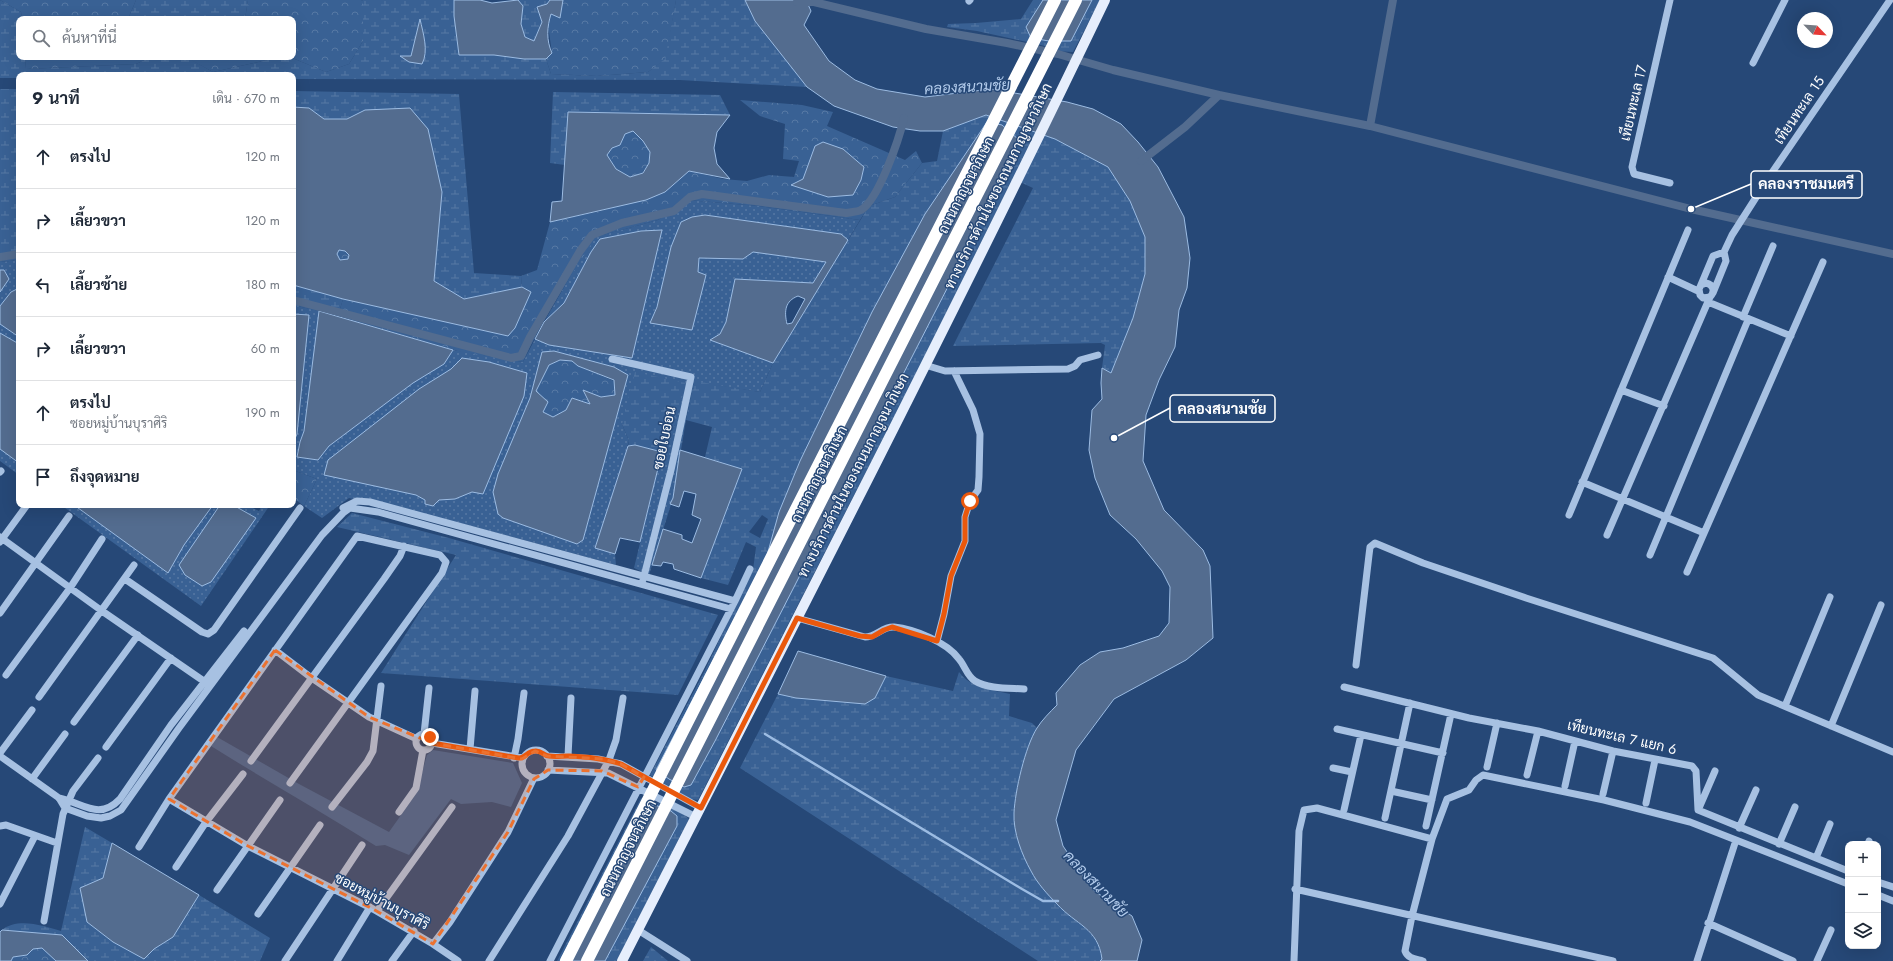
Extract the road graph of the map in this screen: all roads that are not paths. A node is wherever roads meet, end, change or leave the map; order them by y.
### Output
1 (1055, 0) edge
2 (1076, 0) edge
3 (1105, 0) edge
4 (1670, 0) edge
5 (1785, 0) edge
6 (1890, 0) edge
7 (1753, 63) dead end
8 (1670, 183) dead end
9 (1688, 230) dead end
10 (1773, 246) dead end
11 (1724, 252) junction
12 (1823, 262) dead end
13 (1668, 277) junction
14 (1699, 289) junction
15 (1710, 298) junction
16 (1746, 318) junction
17 (1791, 336) junction
18 (1098, 355) dead end
19 (612, 359) dead end
20 (925, 365) junction
21 (954, 371) junction
22 (1621, 390) junction
23 (1664, 406) junction
24 (1582, 482) junction
25 (1623, 499) junction
26 (25, 508) edge
27 (300, 508) dead end
28 (1568, 515) dead end
29 (69, 516) dead end
30 (1666, 517) junction
31 (1704, 533) junction
32 (1608, 535) dead end
33 (1, 539) edge
34 (102, 539) dead end
35 (404, 546) junction
36 (544, 549) junction
37 (1650, 555) dead end
38 (542, 557) junction
39 (36, 563) junction
40 (134, 565) dead end
41 (750, 569) dead end
42 (1687, 572) dead end
43 (125, 579) junction
44 (643, 581) junction
45 (70, 588) junction
46 (1830, 597) dead end
47 (735, 601) junction
48 (1881, 604) dead end
49 (731, 609) junction
50 (102, 611) junction
51 (0, 613) edge
52 (797, 618) junction
53 (138, 635) junction
54 (937, 641) junction
55 (275, 650) junction
56 (171, 658) junction
57 (1356, 665) dead end
58 (6, 675) dead end
59 (313, 678) junction
60 (207, 684) junction
61 (381, 686) dead end
62 (430, 688) dead end
63 (1344, 688) dead end
64 (1024, 689) dead end
65 (475, 691) dead end
66 (524, 693) dead end
67 (39, 697) dead end
68 (571, 698) dead end
69 (623, 698) dead end
70 (349, 703) junction
71 (1410, 703) junction
72 (1785, 706) junction
73 (32, 710) dead end
74 (1452, 714) junction
75 (377, 721) junction
76 (74, 722) dead end
77 (1497, 723) junction
78 (1831, 726) junction
79 (1337, 729) dead end
80 (1538, 731) junction
81 (65, 734) dead end
82 (424, 734) junction
83 (1361, 735) junction
84 (417, 739) junction
85 (1574, 741) junction
86 (432, 743) junction
87 (1401, 745) junction
88 (106, 747) dead end
89 (470, 749) junction
90 (423, 750) junction
91 (1613, 750) junction
92 (1893, 752) edge
93 (0, 753) edge
94 (1442, 753) junction
95 (0, 756) edge
96 (547, 756) junction
97 (568, 756) junction
98 (98, 758) dead end
99 (514, 758) junction
100 (523, 758) junction
101 (609, 760) junction
102 (1655, 760) junction
103 (251, 761) dead end
104 (1487, 767) dead end
105 (1333, 768) dead end
106 (548, 770) junction
107 (1715, 771) dead end
108 (602, 772) junction
109 (1352, 772) junction
110 (243, 774) dead end
111 (1527, 775) dead end
112 (644, 777) junction
113 (534, 778) junction
114 (32, 779) junction
115 (290, 783) dead end
116 (1565, 786) dead end
117 (638, 787) junction
118 (1756, 790) dead end
119 (1391, 791) junction
120 (1603, 794) dead end
121 (58, 798) junction
122 (169, 799) junction
123 (68, 800) junction
124 (280, 800) dead end
125 (1432, 800) junction
126 (123, 802) junction
127 (1646, 803) dead end
128 (332, 807) dead end
129 (1795, 807) dead end
130 (65, 808) junction
131 (452, 808) dead end
132 (1344, 810) dead end
133 (1698, 810) junction
134 (399, 812) dead end
135 (698, 813) junction
136 (1385, 818) dead end
137 (206, 822) junction
138 (320, 824) dead end
139 (1830, 824) dead end
140 (0, 826) edge
141 (1426, 826) dead end
142 (1739, 828) junction
143 (35, 836) junction
144 (1432, 839) junction
145 (1736, 840) junction
146 (57, 842) junction
147 (1779, 844) junction
148 (362, 845) dead end
149 (248, 846) junction
150 (139, 847) dead end
151 (1816, 858) junction
152 (176, 867) dead end
153 (290, 868) junction
154 (1845, 870) edge
155 (1845, 883) edge
156 (1881, 883) edge
157 (1893, 888) edge
158 (333, 889) junction
159 (1295, 889) junction
160 (217, 890) dead end
161 (1881, 896) edge
162 (1893, 901) edge
163 (0, 904) edge
164 (370, 907) junction
165 (377, 911) junction
166 (258, 914) dead end
167 (1412, 916) junction
168 (44, 922) dead end
169 (1708, 923) junction
170 (638, 930) junction
171 (1831, 930) dead end
172 (414, 931) junction
173 (433, 944) junction
174 (285, 961) edge
175 (337, 961) edge
176 (392, 961) edge
177 (458, 961) edge
178 (490, 961) edge
179 (550, 961) edge
180 (566, 961) edge
181 (587, 961) edge
182 (622, 961) edge
183 (687, 961) edge
184 (1294, 961) edge
185 (1423, 961) edge
186 (1613, 961) edge
187 (1697, 961) edge
188 (1793, 961) edge
189 (1817, 961) edge

1 - 180 highway, ถนนกาญจนาภิเษก, bridge
2 - 181 highway, ถนนกาญจนาภิเษก, bridge
3 - 20 main road, ทางบริการด้านในของถนนกาญจนาภิเษก
4 - 8 street, เทียนทะเล 17
5 - 7 street
6 - 11 street, เทียนทะเล 15
9 - 13 street
10 - 16 street
11 - 14 street
11 - 15 street
12 - 17 street
13 - 14 street
13 - 22 street
14 - 15 street
14 - 15 street
15 - 16 street
15 - 23 street
16 - 17 street
16 - 30 street
17 - 31 street
18 - 21 street
19 - 44 street, ซอยใบอ่อน
20 - 21 street
20 - 52 main road, ทางบริการด้านในของถนนกาญจนาภิเษก
21 - 54 street
22 - 23 street
22 - 24 street
23 - 25 street
24 - 25 street
24 - 28 street
25 - 30 street
25 - 32 street
26 - 33 street
27 - 43 street
29 - 39 street
30 - 31 street
30 - 37 street
31 - 42 street
33 - 39 street
34 - 45 street
35 - 55 street
35 - 59 street
35 - 70 street
36 - 38 street
36 - 44 street
36 - 60 street
38 - 44 street
38 - 60 street
39 - 45 street
39 - 51 street
40 - 43 street
41 - 47 street
43 - 50 street
44 - 47 street
44 - 49 street
45 - 50 street
45 - 58 street
46 - 72 street
47 - 49 street
48 - 78 street
49 - 112 street
50 - 53 street
50 - 67 street
52 - 54 street
52 - 135 main road, ทางบริการด้านในของถนนกาญจนาภิเษก
53 - 56 street
53 - 76 street
54 - 64 street
55 - 59 street
55 - 122 street
56 - 60 street
56 - 88 street
57 - 72 street
59 - 70 street
59 - 103 street
60 - 126 street
61 - 75 street
62 - 82 street
63 - 71 street, เทียนทะเล 7 แยก 6
65 - 89 street
66 - 99 street
68 - 97 street
69 - 101 street
70 - 75 street
70 - 115 street
71 - 74 street, เทียนทะเล 7 แยก 6
71 - 87 street
72 - 78 street
73 - 93 street
74 - 77 street, เทียนทะเล 7 แยก 6
74 - 94 street
75 - 84 street
75 - 128 street
77 - 80 street, เทียนทะเล 7 แยก 6
77 - 104 street
78 - 92 street
79 - 83 street
80 - 85 street, เทียนทะเล 7 แยก 6
80 - 111 street
81 - 114 street
82 - 84 street
82 - 86 street
83 - 87 street
83 - 109 street
84 - 90 street
85 - 91 street, เทียนทะเล 7 แยก 6
85 - 116 street
86 - 89 street
86 - 90 street
87 - 94 street
87 - 119 street
89 - 99 street
90 - 134 street
91 - 102 street, เทียนทะเล 7 แยก 6
91 - 120 street
94 - 125 street
95 - 114 street
96 - 97 street
96 - 100 street
96 - 106 street
97 - 101 street
98 - 123 street
99 - 100 street
100 - 113 street
101 - 108 street
101 - 112 street
102 - 127 street
102 - 133 street, เทียนทะเล 7 แยก 6
105 - 109 street
106 - 108 street
106 - 113 street
107 - 133 street
108 - 117 street
108 - 178 street
109 - 132 street
110 - 137 street
112 - 117 street
112 - 135 street
113 - 173 street, ซอยหมู่บ้านบุราศิริ
114 - 121 street
117 - 135 street
117 - 179 street
118 - 142 street
119 - 125 street
119 - 136 street
121 - 123 street
121 - 130 street
122 - 137 street, ซอยหมู่บ้านบุราศิริ
122 - 150 street
123 - 126 street
123 - 130 street
124 - 149 street
125 - 141 street
126 - 130 street
129 - 147 street
130 - 146 street
131 - 165 street
133 - 142 street
135 - 170 main road, ทางบริการด้านในของถนนกาญจนาภิเษก
137 - 149 street, ซอยหมู่บ้านบุราศิริ
137 - 152 street
138 - 153 street
139 - 151 street
140 - 143 street
142 - 147 street
143 - 146 street
143 - 163 street
144 - 145 street
144 - 159 street
144 - 167 street
145 - 155 street
145 - 169 street
146 - 168 street
147 - 151 street
148 - 158 street
149 - 153 street, ซอยหมู่บ้านบุราศิริ
149 - 160 street
151 - 154 street
153 - 158 street, ซอยหมู่บ้านบุราศิริ
153 - 166 street
156 - 157 street
158 - 164 street, ซอยหมู่บ้านบุราศิริ
158 - 174 street
159 - 167 street
159 - 184 street
161 - 162 street
164 - 165 street, ซอยหมู่บ้านบุราศิริ
164 - 175 street
165 - 172 street, ซอยหมู่บ้านบุราศิริ
167 - 185 street
167 - 186 street
169 - 187 street
169 - 188 street
170 - 182 main road, ทางบริการด้านในของถนนกาญจนาภิเษก
170 - 183 street
171 - 189 street
172 - 173 street, ซอยหมู่บ้านบุราศิริ
172 - 176 street
173 - 177 street

